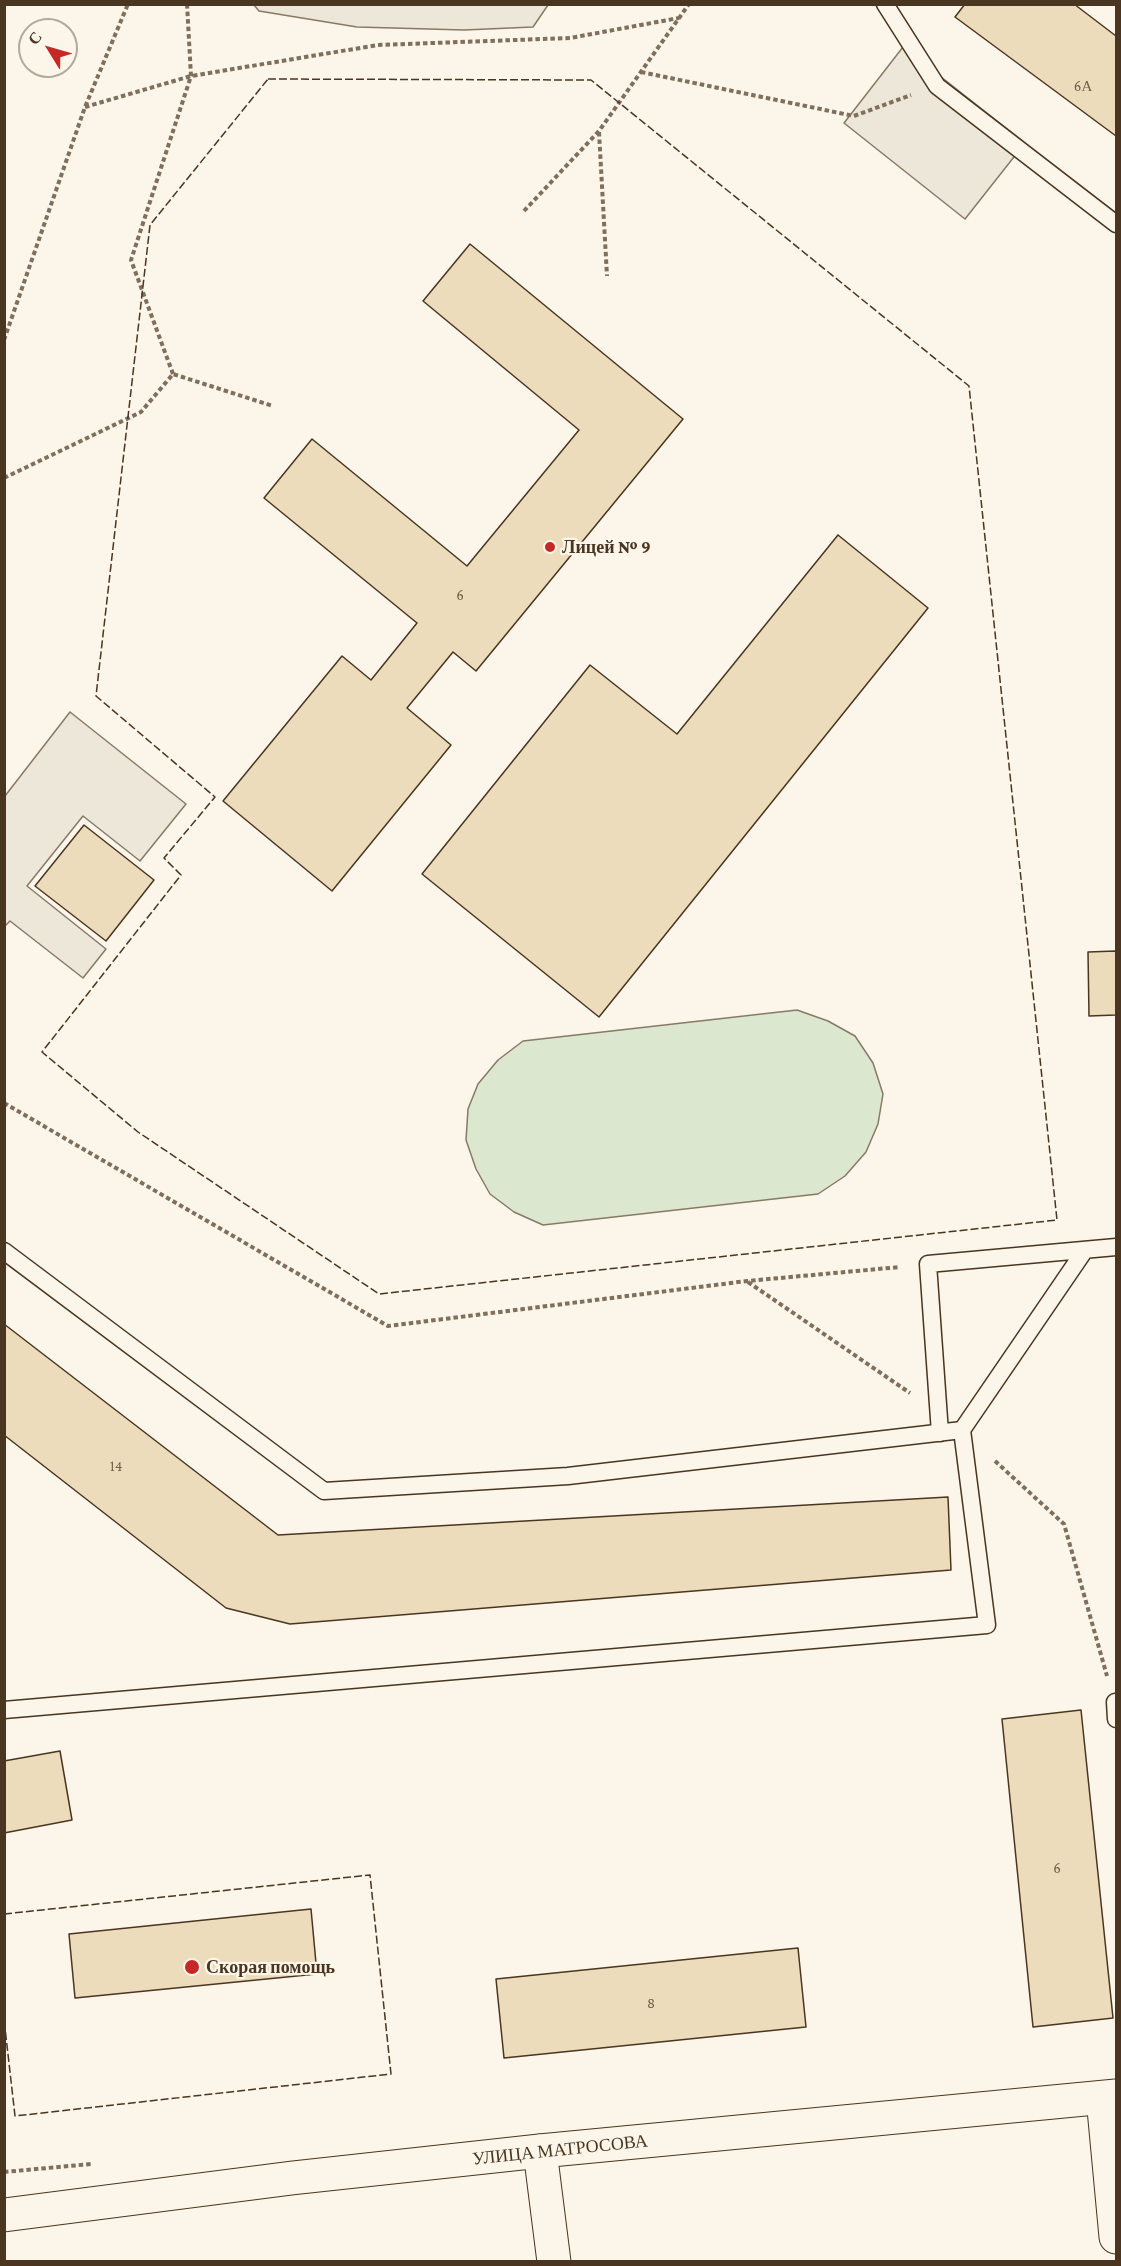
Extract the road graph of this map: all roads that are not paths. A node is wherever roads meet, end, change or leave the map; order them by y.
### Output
1 (885, 4) edge
2 (1116, 224) edge
3 (1116, 1247) edge
4 (1085, 1250) junction
5 (4, 1251) edge
6 (962, 1430) junction
7 (940, 1432) junction
8 (4, 1710) edge
9 (1110, 2097) edge
10 (540, 2151) junction
11 (4, 2215) edge
12 (1116, 2237) edge
13 (554, 2262) edge

1 - 2 lane
3 - 4 lane
4 - 6 lane
4 - 7 lane
5 - 7 lane
6 - 7 lane
6 - 8 lane
9 - 10 street, УЛИЦА МАТРОСОВА
9 - 12 street
10 - 11 street, УЛИЦА МАТРОСОВА
10 - 13 street

